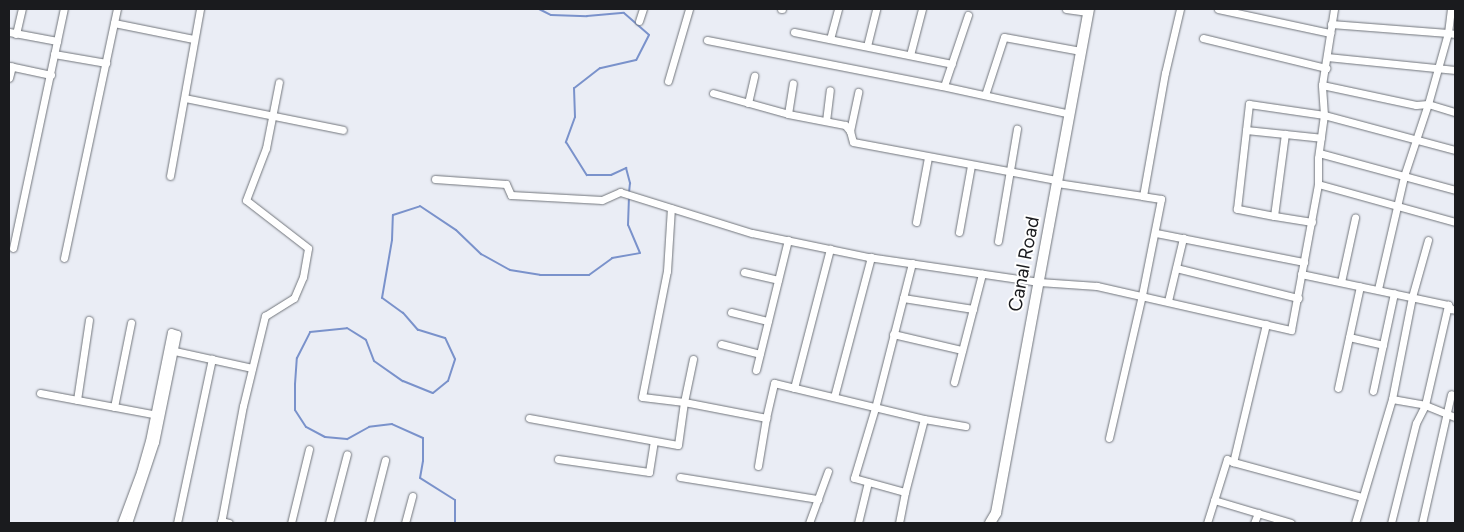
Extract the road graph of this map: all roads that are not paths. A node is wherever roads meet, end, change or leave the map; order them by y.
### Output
1 (22, 9) edge
2 (64, 9) edge
3 (117, 9) edge
4 (200, 9) edge
5 (643, 9) edge
6 (690, 9) edge
7 (838, 9) edge
8 (876, 9) edge
9 (922, 9) edge
10 (1066, 9) edge
11 (1180, 9) edge
12 (1218, 9) edge
13 (1334, 9) edge
14 (1451, 9) edge
15 (1089, 11) edge
16 (968, 15) dead end
17 (639, 21) dead end
18 (114, 22) junction
19 (1331, 24) junction
20 (794, 32) dead end
21 (12, 33) edge
22 (1330, 33) junction
23 (1452, 33) edge
24 (1203, 38) dead end
25 (194, 39) junction
26 (830, 39) junction
27 (707, 40) dead end
28 (57, 41) junction
29 (867, 46) junction
30 (1081, 51) junction
31 (54, 54) junction
32 (910, 55) junction
33 (1328, 57) junction
34 (106, 63) junction
35 (952, 64) junction
36 (10, 66) edge
37 (1326, 68) junction
38 (1439, 68) junction
39 (1455, 70) edge
40 (50, 75) junction
41 (754, 76) dead end
42 (9, 78) edge
43 (668, 81) dead end
44 (278, 82) dead end
45 (793, 83) dead end
46 (1322, 85) junction
47 (944, 86) junction
48 (830, 90) dead end
49 (858, 92) dead end
50 (713, 93) dead end
51 (985, 96) junction
52 (185, 98) junction
53 (748, 103) junction
54 (1428, 104) junction
55 (1455, 112) edge
56 (788, 114) junction
57 (1070, 114) junction
58 (1324, 114) junction
59 (273, 116) junction
60 (826, 121) junction
61 (1017, 129) dead end
62 (343, 130) dead end
63 (1246, 130) junction
64 (850, 131) junction
65 (1285, 134) junction
66 (1321, 138) junction
67 (1417, 140) junction
68 (1455, 150) edge
69 (1319, 153) junction
70 (928, 158) junction
71 (971, 165) junction
72 (1010, 172) junction
73 (170, 176) dead end
74 (1404, 176) junction
75 (434, 179) dead end
76 (1057, 181) junction
77 (1318, 184) junction
78 (1455, 190) edge
79 (1143, 196) junction
80 (1398, 205) junction
81 (671, 208) junction
82 (1274, 216) junction
83 (1355, 218) dead end
84 (916, 222) dead end
85 (1312, 222) junction
86 (1455, 222) edge
87 (959, 232) dead end
88 (1156, 233) junction
89 (1183, 238) junction
90 (788, 240) junction
91 (998, 240) dead end
92 (1428, 240) dead end
93 (13, 248) dead end
94 (830, 249) junction
95 (871, 257) junction
96 (64, 258) dead end
97 (1304, 262) junction
98 (912, 263) junction
99 (1176, 268) junction
100 (744, 272) dead end
101 (982, 274) junction
102 (1301, 274) junction
103 (778, 280) junction
104 (1039, 282) junction
105 (1341, 282) junction
106 (1360, 286) junction
107 (1378, 289) junction
108 (1394, 293) junction
109 (1142, 295) junction
110 (1412, 297) junction
111 (903, 298) junction
112 (1298, 298) junction
113 (1168, 301) junction
114 (1448, 305) junction
115 (973, 309) junction
116 (1455, 310) edge
117 (732, 312) dead end
118 (89, 320) dead end
119 (768, 321) junction
120 (131, 322) dead end
121 (1266, 324) junction
122 (894, 334) junction
123 (1349, 337) junction
124 (721, 344) dead end
125 (1383, 345) junction
126 (962, 350) junction
127 (760, 354) junction
128 (693, 359) dead end
129 (212, 360) junction
130 (252, 368) junction
131 (756, 370) dead end
132 (954, 382) dead end
133 (1455, 386) edge
134 (794, 388) junction
135 (1338, 388) dead end
136 (1373, 390) dead end
137 (40, 393) dead end
138 (1453, 394) edge
139 (834, 397) junction
140 (1392, 399) junction
141 (76, 400) junction
142 (684, 402) junction
143 (875, 406) junction
144 (1425, 406) junction
145 (114, 407) junction
146 (157, 415) junction
147 (1447, 415) junction
148 (1455, 417) edge
149 (529, 418) dead end
150 (766, 418) junction
151 (924, 419) junction
152 (965, 426) dead end
153 (1109, 438) dead end
154 (654, 441) junction
155 (310, 449) dead end
156 (347, 454) dead end
157 (558, 459) dead end
158 (385, 460) dead end
159 (1233, 462) junction
160 (758, 466) dead end
161 (828, 471) dead end
162 (680, 477) dead end
163 (868, 482) junction
164 (906, 492) junction
165 (412, 496) dead end
166 (1362, 497) junction
167 (818, 500) junction
168 (1214, 500) junction
169 (1258, 513) junction
170 (221, 522) edge
171 (124, 523) edge
172 (177, 523) edge
173 (229, 523) edge
174 (291, 523) edge
175 (329, 523) edge
176 (369, 523) edge
177 (405, 523) edge
178 (809, 523) edge
179 (858, 523) edge
180 (899, 523) edge
181 (990, 523) edge
182 (1207, 523) edge
183 (1254, 523) edge
184 (1291, 523) edge
185 (1355, 523) edge
186 (1391, 523) edge
187 (1422, 523) edge

1 - 21 street
2 - 28 street
3 - 18 street
4 - 25 street
5 - 17 street
6 - 43 street
7 - 26 street
8 - 29 street
9 - 32 street
10 - 15 street
11 - 79 street
12 - 22 street
13 - 19 street
14 - 23 street
15 - 30 street, Canal Road
16 - 35 street
18 - 25 street
18 - 34 street
19 - 22 street
19 - 23 street
20 - 26 street
21 - 28 street
22 - 33 street
23 - 38 street
24 - 37 street
25 - 52 street
26 - 29 street
27 - 47 street
28 - 31 street
29 - 32 street
30 - 51 street
30 - 57 street, Canal Road
31 - 34 street
31 - 40 street
32 - 35 street
33 - 37 street
33 - 38 street
34 - 96 street
35 - 47 street
36 - 40 street
36 - 42 street
37 - 46 street
38 - 39 street
38 - 54 street
40 - 93 street
41 - 53 street
44 - 59 street
45 - 56 street
46 - 54 street
46 - 58 street
47 - 51 street
48 - 60 street
49 - 64 street
50 - 53 street
51 - 57 street
52 - 59 street
52 - 73 street
53 - 56 street
54 - 55 street
54 - 67 street
56 - 60 street
57 - 76 street, Canal Road
58 - 63 street
58 - 66 street
58 - 67 street
59 - 62 street
59 - 130 street
60 - 64 street
61 - 72 street
63 - 65 street
63 - 82 street
64 - 70 street
65 - 66 street
65 - 82 street
66 - 69 street
67 - 68 street
67 - 74 street
69 - 74 street
69 - 77 street
70 - 71 street
70 - 84 street
71 - 72 street
71 - 87 street
72 - 76 street
72 - 91 street
74 - 78 street
74 - 80 street
75 - 81 street
76 - 79 street
76 - 104 street, Canal Road
77 - 80 street
77 - 85 street
79 - 88 street
80 - 86 street
80 - 107 street
81 - 90 street
81 - 142 street
82 - 85 street
83 - 105 street
85 - 97 street
88 - 89 street
88 - 109 street
89 - 97 street
89 - 99 street
90 - 94 street
90 - 103 street
92 - 110 street
94 - 95 street
94 - 134 street
95 - 98 street
95 - 139 street
97 - 102 street
98 - 101 street
98 - 111 street
99 - 112 street
99 - 113 street
100 - 103 street
101 - 104 street
101 - 115 street
102 - 105 street
102 - 112 street
103 - 119 street
104 - 109 street
104 - 181 street, Canal Road
105 - 106 street
106 - 107 street
106 - 123 street
107 - 108 street
108 - 110 street
108 - 125 street
109 - 113 street
109 - 153 street
110 - 114 street
110 - 140 street
111 - 115 street
111 - 122 street
112 - 121 street
113 - 121 street
114 - 116 street
114 - 144 street
115 - 126 street
117 - 119 street
118 - 141 street
119 - 127 street
120 - 145 street
121 - 159 street
122 - 126 street
122 - 143 street
123 - 125 street
123 - 135 street
124 - 127 street
125 - 136 street
126 - 132 street
127 - 131 street
128 - 142 street
129 - 130 street
129 - 146 street
129 - 172 street
130 - 170 street
133 - 138 street
134 - 139 street
134 - 150 street
137 - 141 street
138 - 147 street
139 - 143 street
140 - 144 street
140 - 166 street
141 - 145 street
142 - 150 street
142 - 154 street
143 - 151 street
143 - 163 street
144 - 147 street
144 - 186 street
145 - 146 street
146 - 171 street
147 - 148 street
147 - 187 street
149 - 154 street
150 - 160 street
151 - 152 street
151 - 164 street
154 - 157 street
155 - 174 street
156 - 175 street
158 - 176 street
159 - 166 street
159 - 168 street
161 - 167 street
162 - 167 street
163 - 164 street
163 - 179 street
164 - 180 street
165 - 177 street
166 - 185 street
167 - 178 street
168 - 169 street
168 - 182 street
169 - 183 street
169 - 184 street
170 - 173 street

